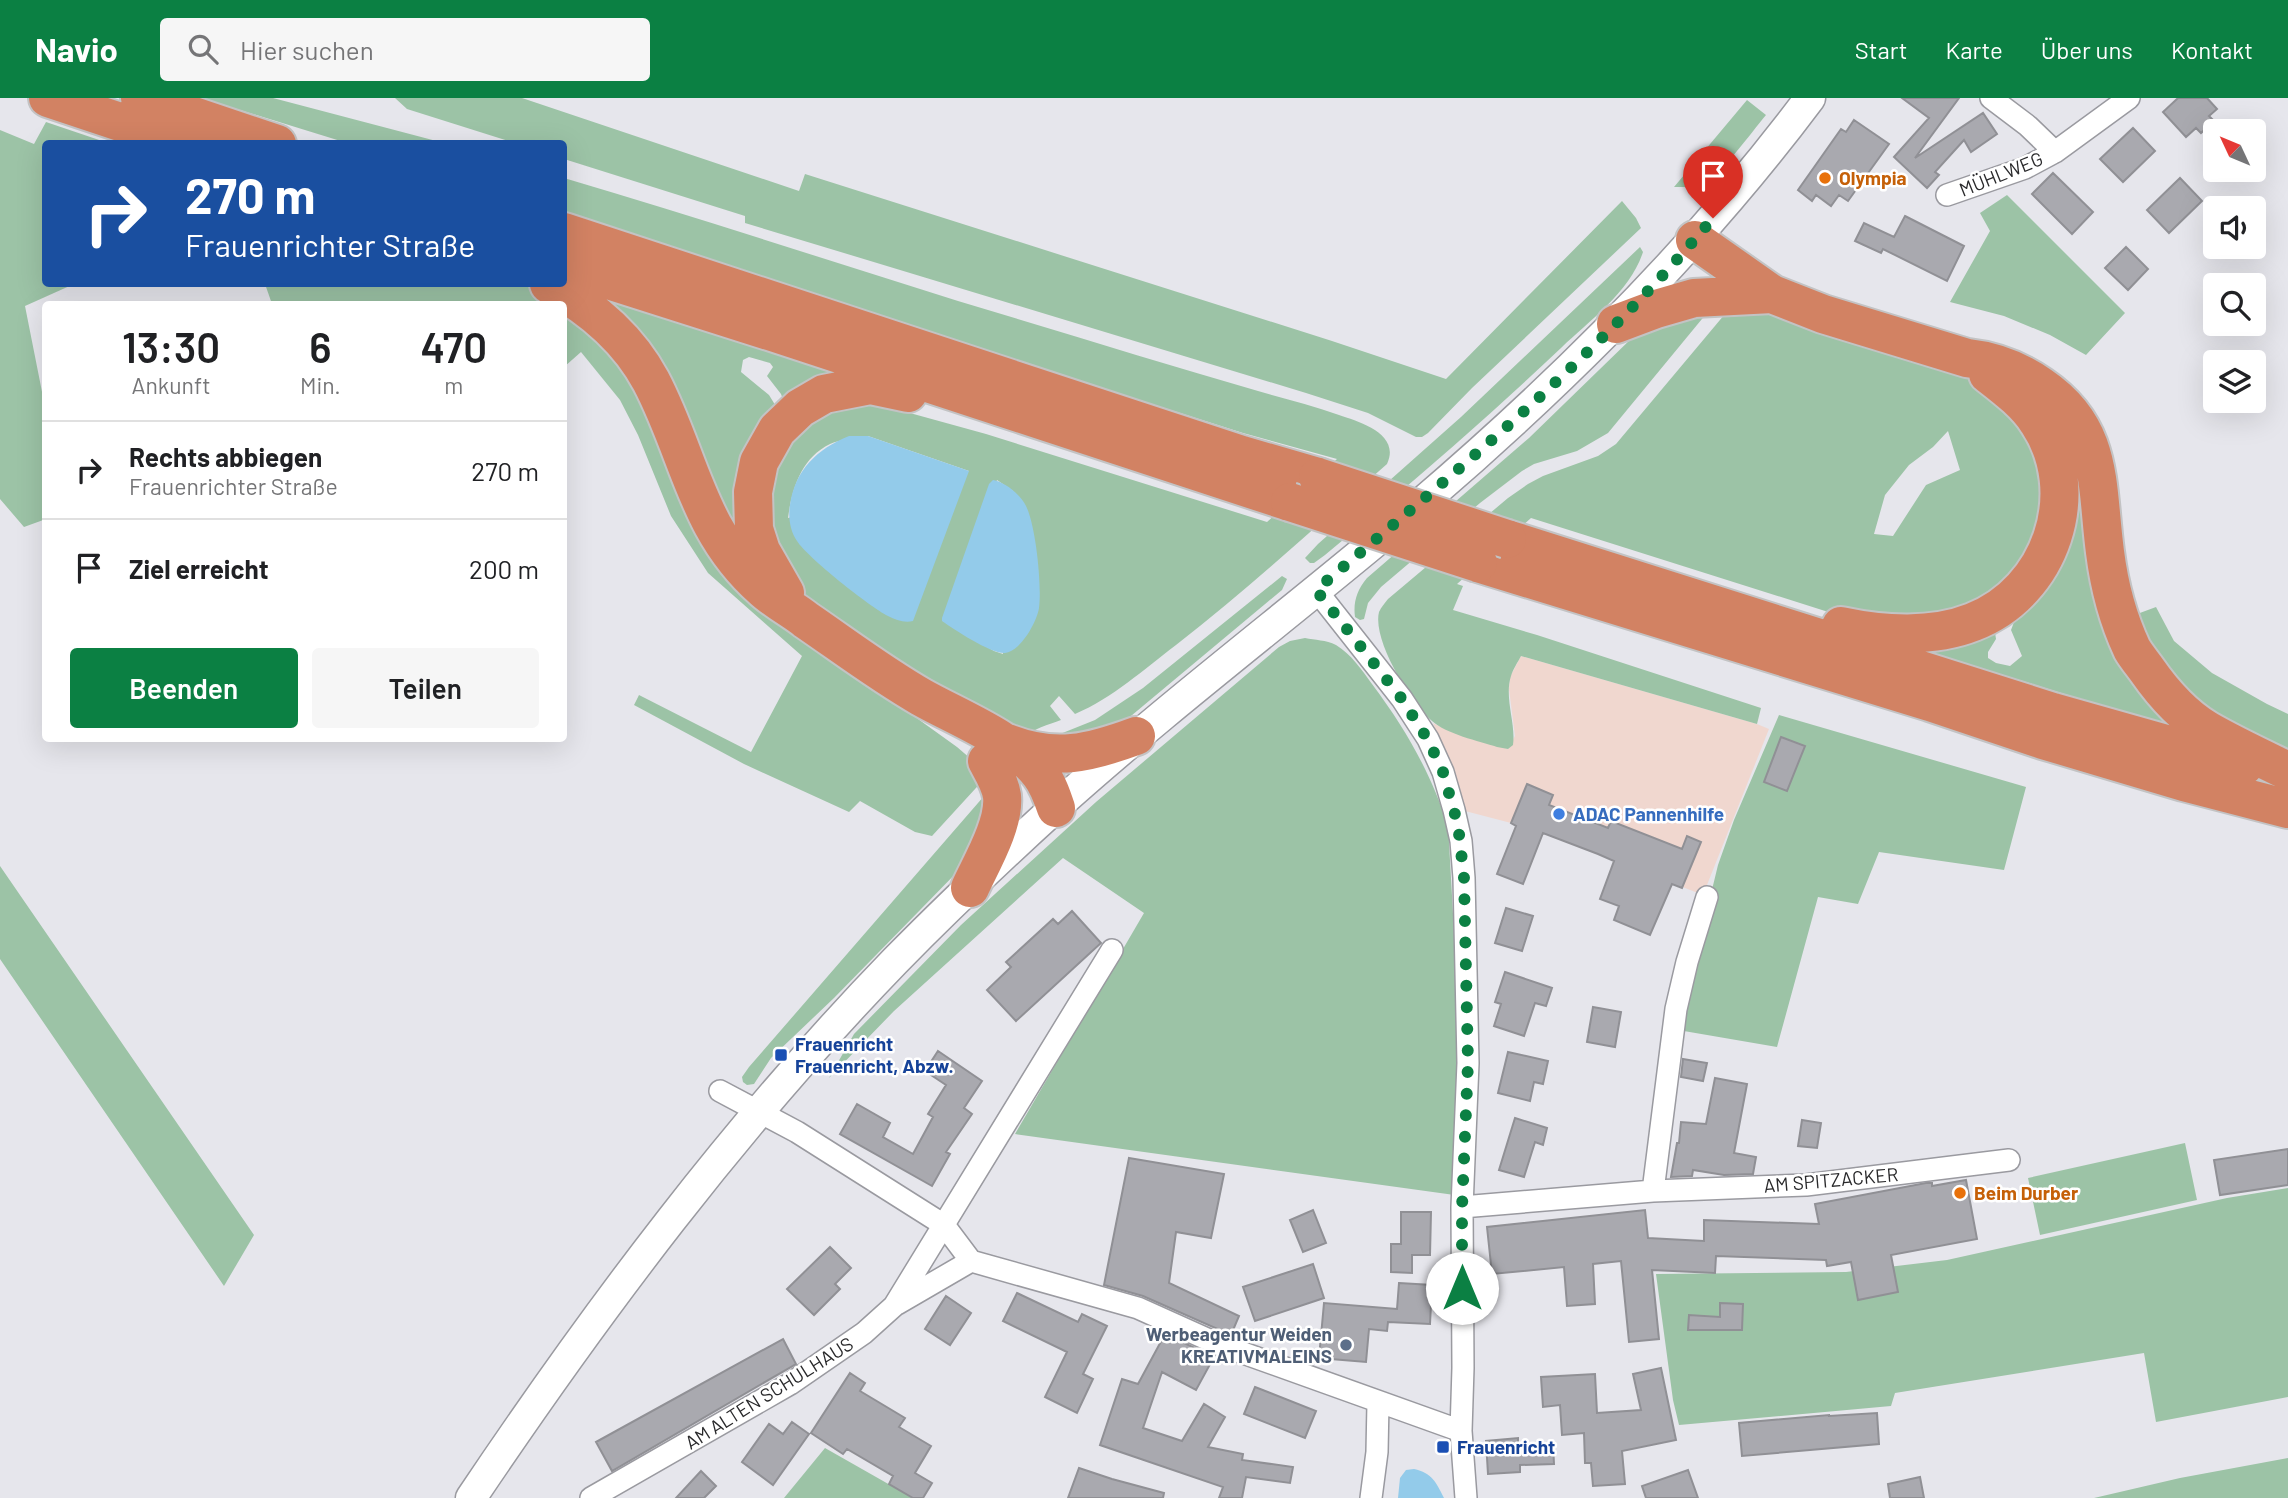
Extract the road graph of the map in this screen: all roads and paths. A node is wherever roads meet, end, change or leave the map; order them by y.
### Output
1 (48, 98) edge
2 (140, 98) edge
3 (1810, 98) edge
4 (1991, 98) edge
5 (2129, 98) edge
6 (174, 140) edge
7 (265, 140) edge
8 (2055, 152) junction
9 (1947, 195) dead end
10 (567, 233) edge
11 (1695, 240) junction
12 (567, 267) edge
13 (555, 287) edge
14 (1772, 294) junction
15 (1616, 324) junction
16 (1967, 358) junction
17 (1026, 416) junction
18 (1316, 590) junction
19 (1689, 596) junction
20 (797, 613) junction
21 (1136, 736) junction
22 (993, 750) junction
23 (2288, 771) edge
24 (2288, 777) edge
25 (1056, 808) junction
26 (2288, 809) edge
27 (970, 888) junction
28 (1707, 897) dead end
29 (1112, 950) dead end
30 (720, 1091) dead end
31 (760, 1111) junction
32 (2009, 1160) dead end
33 (1653, 1191) junction
34 (1462, 1208) junction
35 (944, 1225) junction
36 (971, 1261) junction
37 (894, 1306) junction
38 (1378, 1403) junction
39 (1461, 1431) junction
40 (471, 1498) edge
41 (591, 1498) edge
42 (1371, 1498) edge
43 (1466, 1498) edge

1 - 6 highway
2 - 7 highway
3 - 11 main road
4 - 8 street, MÜHLWEG
5 - 8 street, MÜHLWEG
8 - 9 street, MÜHLWEG
10 - 19 highway, bridge
11 - 14 highway
11 - 15 main road
12 - 17 highway
13 - 20 highway
14 - 15 highway
14 - 16 highway
15 - 18 main road
16 - 19 highway
16 - 23 highway
17 - 20 highway
17 - 26 highway, bridge
18 - 21 main road
18 - 34 street
19 - 24 highway
20 - 22 highway
21 - 22 highway
21 - 25 main road
22 - 25 highway
22 - 27 highway
25 - 27 main road
27 - 31 main road
28 - 33 street
29 - 35 street, AM ALTEN SCHULHAUS
30 - 31 street
31 - 35 street
31 - 40 main road
32 - 33 street, AM SPITZACKER
33 - 34 street, AM SPITZACKER
34 - 39 street
35 - 36 street
35 - 37 street, AM ALTEN SCHULHAUS
36 - 37 street
36 - 38 street
37 - 41 street, AM ALTEN SCHULHAUS
38 - 39 street
38 - 42 street
39 - 43 street

